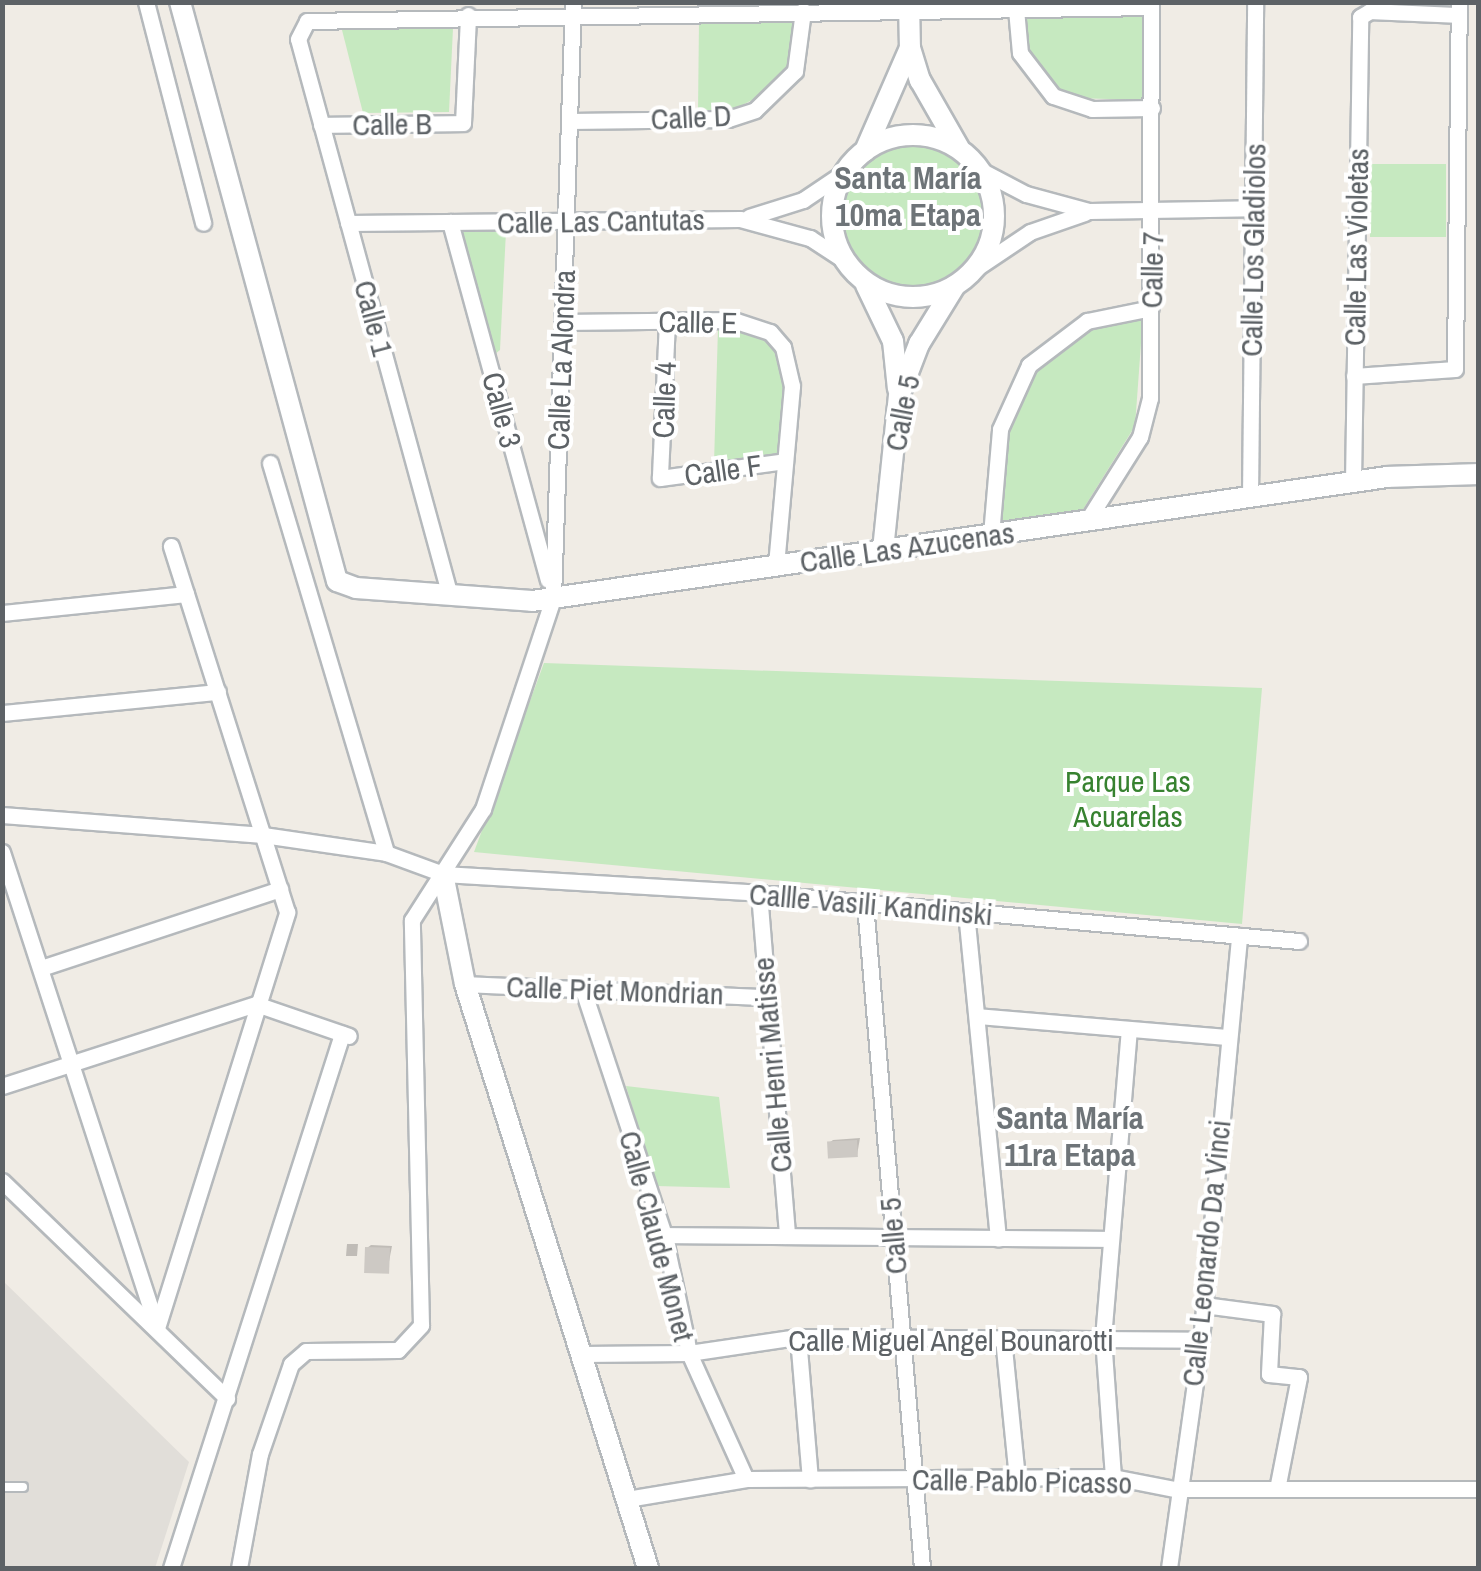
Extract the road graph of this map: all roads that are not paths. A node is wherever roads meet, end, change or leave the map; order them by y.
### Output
1 (146, 2) edge
2 (180, 2) edge
3 (1256, 2) edge
4 (1151, 5) edge
5 (910, 6) edge
6 (572, 8) edge
7 (1016, 9) junction
8 (1459, 9) edge
9 (803, 11) junction
10 (468, 15) junction
11 (910, 48) junction
12 (1152, 108) junction
13 (568, 121) junction
14 (321, 125) junction
15 (962, 151) junction
16 (864, 152) junction
17 (980, 170) junction
18 (846, 171) junction
19 (1253, 208) junction
20 (1153, 210) junction
21 (1089, 212) junction
22 (740, 219) junction
23 (566, 221) junction
24 (450, 222) junction
25 (348, 223) junction
26 (203, 224) dead end
27 (845, 260) junction
28 (975, 269) junction
29 (863, 280) junction
30 (954, 286) junction
31 (1151, 308) junction
32 (667, 321) junction
33 (562, 322) junction
34 (1354, 376) junction
35 (899, 396) junction
36 (786, 461) junction
37 (270, 463) dead end
38 (1478, 474) edge
39 (660, 478) joint
40 (557, 480) junction
41 (1353, 482) junction
42 (522, 484) junction
43 (1250, 497) junction
44 (1087, 521) junction
45 (991, 535) junction
46 (171, 546) dead end
47 (883, 550) junction
48 (776, 566) junction
49 (186, 594) junction
50 (450, 596) junction
51 (553, 598) junction
52 (2, 613) edge
53 (218, 692) junction
54 (2, 713) edge
55 (2, 815) edge
56 (263, 835) junction
57 (2, 852) edge
58 (386, 853) junction
59 (443, 874) junction
60 (280, 889) junction
61 (759, 894) junction
62 (865, 904) junction
63 (966, 912) junction
64 (1239, 936) junction
65 (1299, 941) dead end
66 (41, 968) junction
67 (464, 984) junction
68 (582, 987) junction
69 (765, 997) junction
70 (256, 1004) junction
71 (977, 1016) junction
72 (1128, 1029) junction
73 (1228, 1037) junction
74 (72, 1064) junction
75 (2, 1086) edge
76 (2, 1181) edge
77 (664, 1236) junction
78 (787, 1236) junction
79 (894, 1237) junction
80 (998, 1238) junction
81 (1111, 1239) junction
82 (1204, 1305) junction
83 (158, 1328) junction
84 (798, 1337) junction
85 (902, 1338) junction
86 (1003, 1338) junction
87 (1102, 1338) junction
88 (1201, 1340) junction
89 (689, 1353) junction
90 (581, 1354) junction
91 (227, 1398) junction
92 (1113, 1477) junction
93 (913, 1478) junction
94 (1017, 1478) junction
95 (810, 1479) junction
96 (746, 1480) junction
97 (2, 1487) edge
98 (23, 1487) dead end
99 (1175, 1489) junction
100 (1478, 1489) edge
101 (1277, 1490) junction
102 (626, 1499) junction
103 (171, 1568) edge
104 (239, 1568) edge
105 (648, 1568) edge
106 (922, 1568) edge
107 (1169, 1568) edge

1 - 26 street
2 - 50 street, Calle Las Azucenas
3 - 19 street, Calle Los Gladiolos
4 - 7 street
4 - 12 street, Calle 7
5 - 7 street
5 - 9 street
5 - 11 street
6 - 9 street
6 - 10 street
6 - 13 street, Calle La Alondra
7 - 12 street
8 - 34 street, Calle Las Violetas
8 - 34 street
9 - 13 street, Calle D
10 - 14 street, Calle B
10 - 14 street, Calle 1
11 - 15 street
11 - 16 street
12 - 20 street, Calle 7
13 - 23 street, Calle La Alondra
14 - 25 street, Calle 1
15 - 16 street
15 - 17 street
16 - 18 street
17 - 21 street
17 - 28 street
18 - 22 street
18 - 27 street
19 - 20 street
19 - 43 street, Calle Los Gladiolos
20 - 21 street
20 - 31 street, Calle 7
21 - 28 street
22 - 23 street, Calle Las Cantutas
22 - 27 street, Calle Las Cantutas
23 - 24 street, Calle Las Cantutas
23 - 33 street, Calle La Alondra
24 - 25 street, Calle Las Cantutas
24 - 42 street, Calle 3
25 - 50 street, Calle 1
27 - 29 street
28 - 30 street
29 - 30 street
29 - 35 street
30 - 35 street, Calle 5
31 - 44 street, Calle 7
31 - 45 street
32 - 33 street, Calle E
32 - 36 street, Calle E
32 - 39 street, Calle 4
33 - 40 street, Calle La Alondra
34 - 41 street, Calle Las Violetas
35 - 47 street, Calle 5
36 - 39 street, Calle F
36 - 48 street, Calle E
37 - 58 street
38 - 41 street, Calle Las Azucenas
40 - 42 street
40 - 51 street, Calle La Alondra
41 - 43 street, Calle Las Azucenas
42 - 51 street, Calle 3
43 - 44 street, Calle Las Azucenas
44 - 45 street, Calle Las Azucenas
45 - 47 street, Calle Las Azucenas
46 - 49 street
47 - 48 street, Calle Las Azucenas
48 - 51 street, Calle Las Azucenas
49 - 52 street
49 - 53 street
50 - 51 street, Calle Las Azucenas
51 - 59 street, Calle La Alondra
53 - 54 street
53 - 56 street
55 - 56 street, Callle Vasili Kandinski
56 - 58 street, Callle Vasili Kandinski
56 - 60 street
57 - 66 street
58 - 59 street, Callle Vasili Kandinski
59 - 61 street, Callle Vasili Kandinski
59 - 67 street
59 - 104 street, Calle La Alondra
60 - 66 street
60 - 70 street
61 - 62 street, Callle Vasili Kandinski
61 - 69 street, Calle Henri Matisse
62 - 63 street, Callle Vasili Kandinski
62 - 79 street, Calle 5
63 - 64 street, Callle Vasili Kandinski
63 - 71 street
64 - 65 street, Callle Vasili Kandinski
64 - 73 street, Calle Leonardo Da Vinci
66 - 74 street
67 - 68 street, Calle Piet Mondrian
67 - 90 street
68 - 69 street, Calle Piet Mondrian
68 - 77 street, Calle Claude Monet
69 - 78 street, Calle Henri Matisse
70 - 74 street
70 - 83 street
70 - 91 street
71 - 72 street
71 - 80 street
72 - 73 street
72 - 81 street
73 - 82 street, Calle Leonardo Da Vinci
74 - 75 street
74 - 83 street
76 - 83 street
77 - 78 street
77 - 89 street, Calle Claude Monet
78 - 79 street
79 - 80 street
79 - 85 street, Calle 5
80 - 81 street
81 - 87 street
82 - 88 street, Calle Leonardo Da Vinci
82 - 101 street
83 - 91 street
84 - 85 street, Calle Miguel Angel Bounarotti
84 - 89 street, Calle Miguel Angel Bounarotti
84 - 95 street
85 - 86 street, Calle Miguel Angel Bounarotti
85 - 93 street, Calle 5
86 - 87 street, Calle Miguel Angel Bounarotti
86 - 94 street
87 - 88 street, Calle Miguel Angel Bounarotti
87 - 92 street
88 - 99 street, Calle Leonardo Da Vinci
89 - 90 street, Calle Miguel Angel Bounarotti
89 - 96 street, Calle Claude Monet
90 - 102 street
91 - 103 street
92 - 94 street, Calle Pablo Picasso
92 - 99 street, Calle Pablo Picasso
93 - 94 street, Calle Pablo Picasso
93 - 95 street, Calle Pablo Picasso
93 - 106 street, Calle 5
95 - 96 street, Calle Pablo Picasso
96 - 102 street, Calle Pablo Picasso
97 - 98 lane
99 - 101 street, Calle Pablo Picasso
99 - 107 street, Calle Leonardo Da Vinci
100 - 101 street, Calle Pablo Picasso
102 - 105 street

